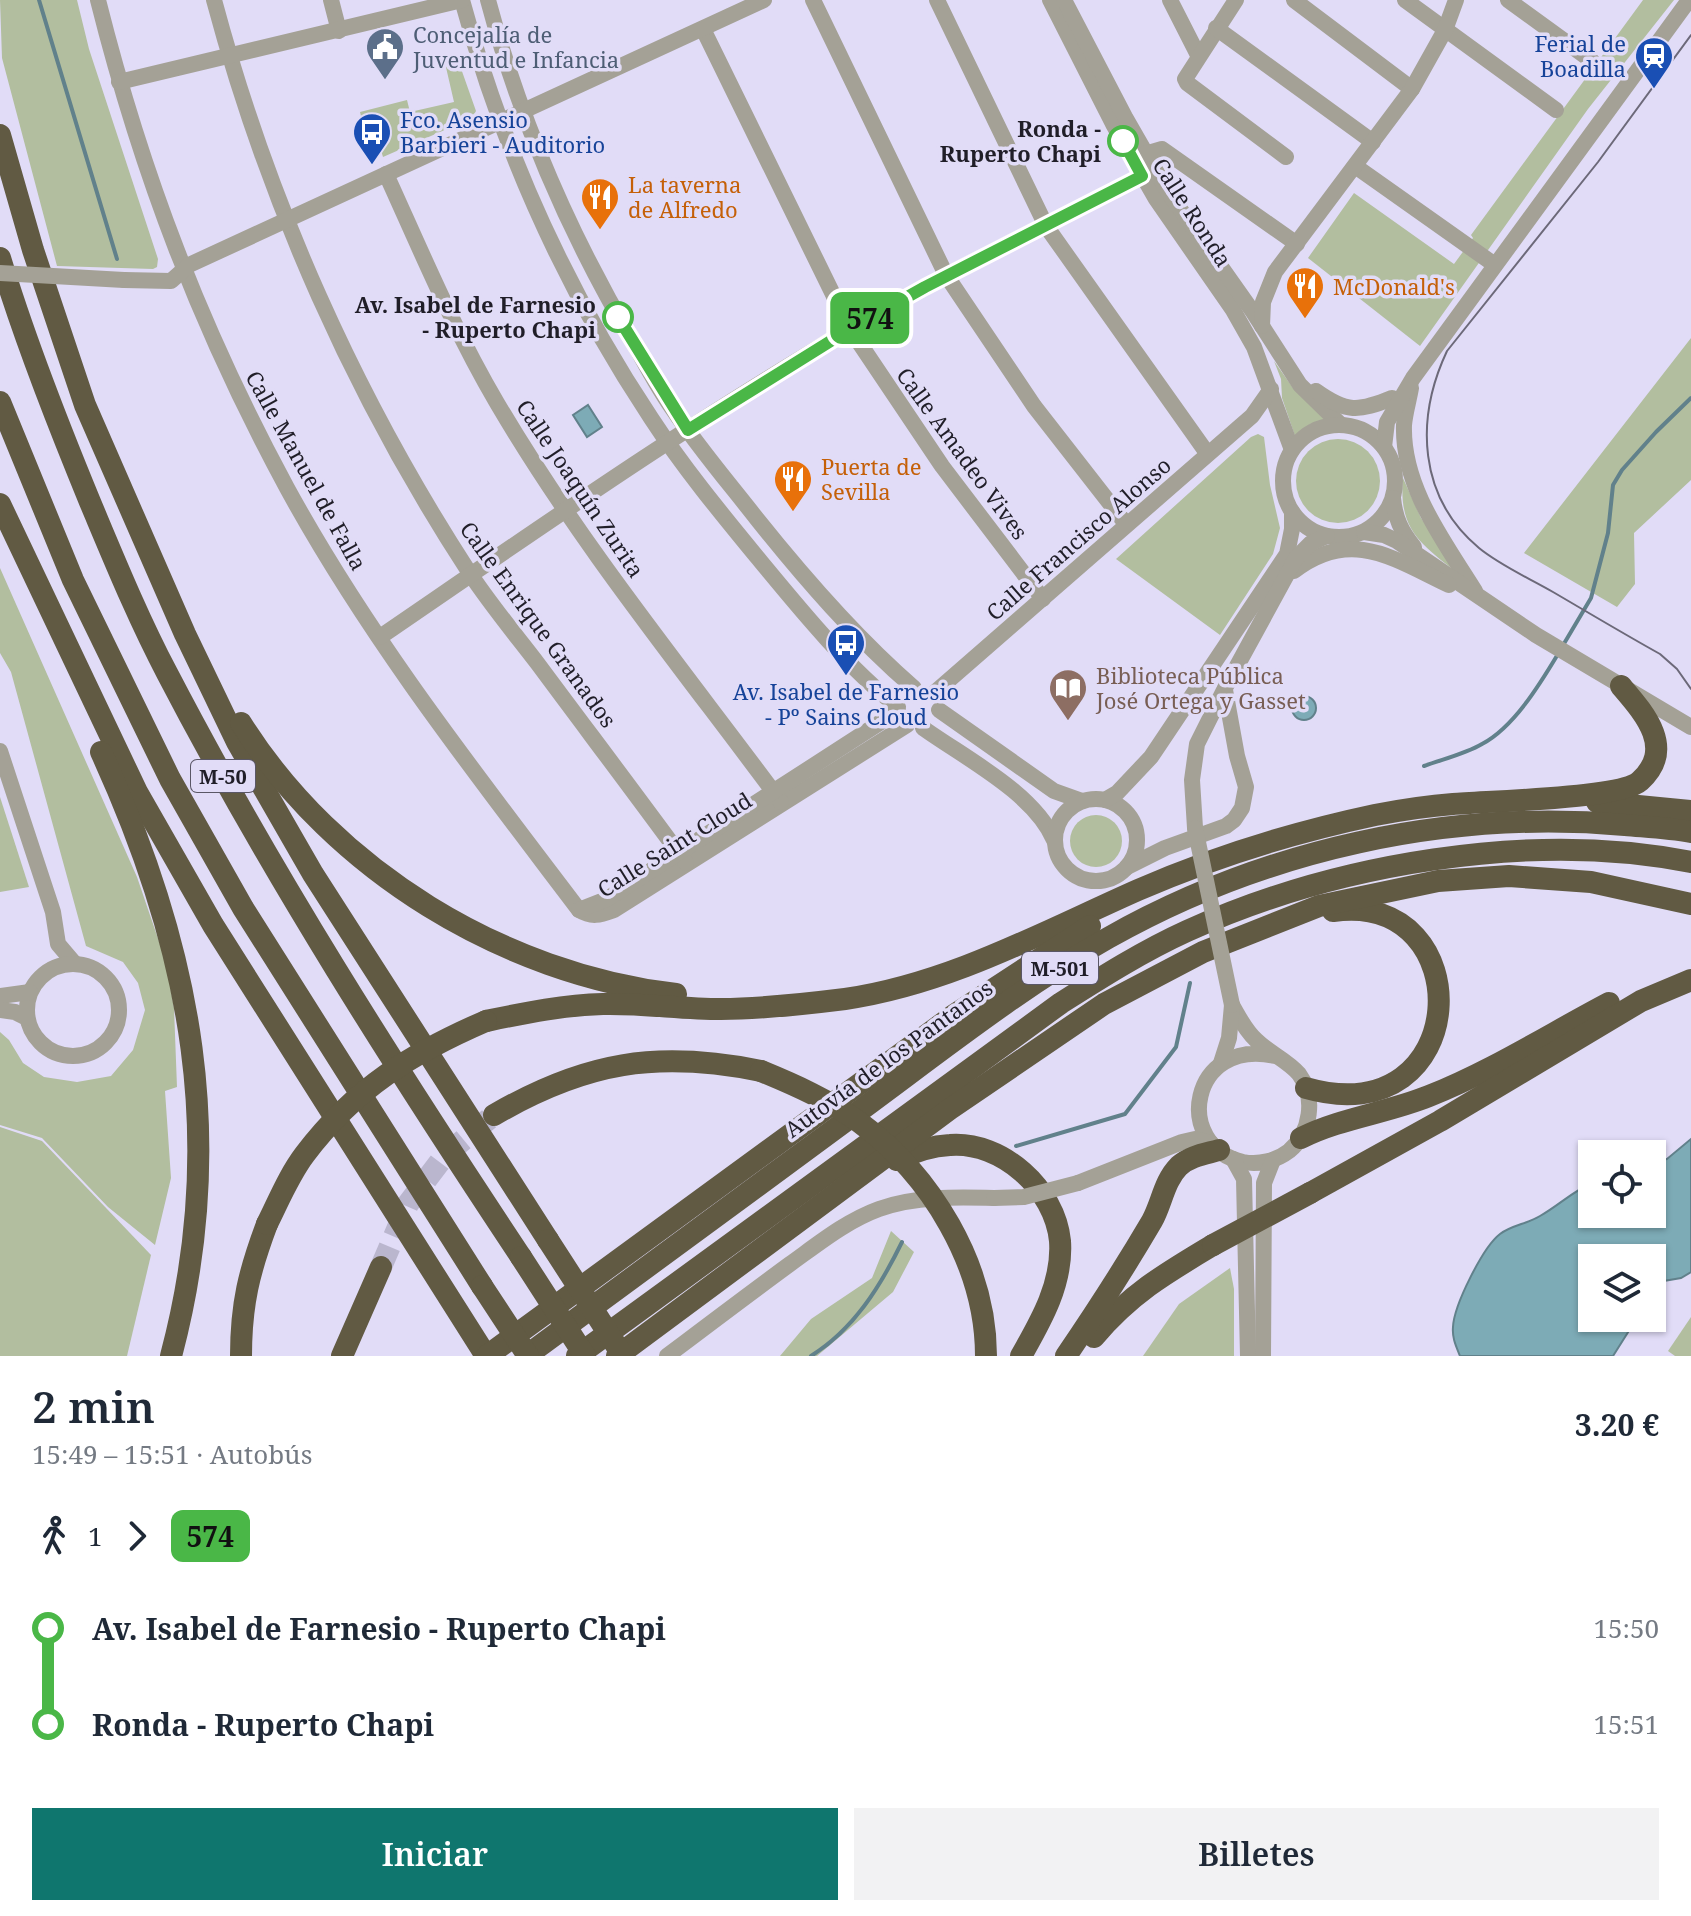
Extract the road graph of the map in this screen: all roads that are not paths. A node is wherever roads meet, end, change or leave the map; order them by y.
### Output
1 (98, 0) edge
2 (214, 0) edge
3 (331, 0) edge
4 (462, 0) edge
5 (488, 0) edge
6 (764, 0) edge
7 (813, 0) edge
8 (937, 0) edge
9 (1050, 0) edge
10 (1064, 0) edge
11 (1170, 0) edge
12 (1236, 0) edge
13 (1294, 0) edge
14 (1405, 0) edge
15 (1456, 0) edge
16 (1508, 0) edge
17 (1689, 0) edge
18 (1216, 28) junction
19 (703, 29) junction
20 (1445, 30) junction
21 (339, 31) junction
22 (1198, 55) junction
23 (230, 56) junction
24 (1592, 61) dead end
25 (119, 82) junction
26 (1412, 89) junction
27 (1556, 110) dead end
28 (523, 112) junction
29 (500, 122) junction
30 (0, 135) edge
31 (1373, 142) junction
32 (1145, 154) junction
33 (1286, 157) dead end
34 (1355, 166) junction
35 (386, 174) junction
36 (1142, 176) junction
37 (286, 220) junction
38 (1046, 226) junction
39 (1297, 244) junction
40 (0, 258) edge
41 (1495, 265) junction
42 (184, 271) junction
43 (1275, 272) junction
44 (0, 273) edge
45 (946, 275) junction
46 (1261, 283) junction
47 (1235, 288) junction
48 (1257, 319) junction
49 (850, 329) junction
50 (1288, 367) junction
51 (1413, 378) junction
52 (1271, 389) junction
53 (1392, 398) junction
54 (0, 402) edge
55 (1280, 414) junction
56 (1252, 416) junction
57 (1348, 426) junction
58 (688, 430) junction
59 (667, 442) junction
60 (1384, 447) junction
61 (1292, 450) junction
62 (1207, 453) junction
63 (1393, 498) junction
64 (0, 504) edge
65 (565, 511) junction
66 (1292, 512) junction
67 (0, 515) edge
68 (1126, 524) junction
69 (1364, 532) junction
70 (1327, 536) junction
71 (1287, 554) junction
72 (1420, 554) junction
73 (471, 574) junction
74 (1288, 576) junction
75 (1043, 599) junction
76 (1480, 599) junction
77 (1271, 603) junction
78 (185, 634) junction
79 (380, 637) junction
80 (1621, 686) junction
81 (914, 688) junction
82 (1225, 688) junction
83 (936, 702) junction
84 (906, 718) junction
85 (1691, 727) edge
86 (0, 751) edge
87 (4, 776) edge
88 (777, 797) junction
89 (1528, 798) junction
90 (1105, 800) junction
91 (1082, 801) junction
92 (1691, 811) edge
93 (1691, 832) edge
94 (1054, 840) junction
95 (682, 858) junction
96 (1215, 861) junction
97 (1691, 862) edge
98 (1127, 867) junction
99 (1691, 904) edge
100 (579, 910) joint
101 (1292, 917) junction
102 (58, 944) junction
103 (75, 964) junction
104 (1691, 971) edge
105 (46, 972) junction
106 (1691, 980) edge
107 (30, 992) junction
108 (0, 996) edge
109 (785, 1004) junction
110 (1232, 1005) junction
111 (0, 1010) edge
112 (27, 1018) junction
113 (1275, 1056) junction
114 (1221, 1063) junction
115 (1306, 1088) junction
116 (1199, 1110) junction
117 (494, 1115) tunnel mouth
118 (1301, 1138) junction
119 (1159, 1149) junction
120 (1221, 1151) junction
121 (1273, 1160) junction
122 (863, 1175) junction
123 (381, 1267) tunnel mouth
124 (456, 1309) junction
125 (171, 1356) edge
126 (241, 1356) edge
127 (342, 1356) edge
128 (477, 1356) edge
129 (487, 1356) edge
130 (527, 1356) edge
131 (577, 1356) edge
132 (585, 1356) edge
133 (617, 1356) edge
134 (623, 1356) edge
135 (667, 1356) edge
136 (986, 1356) edge
137 (1021, 1356) edge
138 (1066, 1356) edge
139 (1077, 1356) edge
140 (1248, 1356) edge
141 (1263, 1356) edge

1 - 25 street, Calle Manuel de Falla
2 - 23 street, Calle Enrique Granados
3 - 21 street
4 - 21 street
4 - 29 street
5 - 28 street
6 - 19 street
7 - 45 street
8 - 38 street
9 - 36 street, Calle Ronda
10 - 32 street, Calle Ronda
11 - 22 street
12 - 18 street
13 - 26 street
14 - 20 street
15 - 20 street
16 - 24 street
17 - 41 street
18 - 22 street
18 - 31 street
19 - 28 street
19 - 49 street, Calle Amadeo Vives
20 - 26 street
20 - 27 street
21 - 23 street
22 - 33 street
23 - 25 street
23 - 37 street, Calle Enrique Granados
25 - 42 street, Calle Manuel de Falla
26 - 31 street
28 - 29 street
28 - 58 street
29 - 35 street
29 - 59 street
30 - 78 highway
31 - 34 street
32 - 39 street
32 - 47 street, Calle Ronda
34 - 39 street
34 - 41 street
35 - 37 street
35 - 65 street, Calle Joaquín Zurita
36 - 38 street
36 - 52 street, Calle Ronda
37 - 42 street
37 - 73 street, Calle Enrique Granados
38 - 45 street
38 - 62 street
39 - 43 street
40 - 132 highway, M-50, bridge
41 - 51 street
42 - 44 street, bridge
42 - 79 street, Calle Manuel de Falla
43 - 46 street
43 - 48 street
45 - 49 street
45 - 68 street
46 - 47 street
46 - 48 street
47 - 48 street, Calle Ronda
48 - 50 street, Calle Ronda
49 - 58 street
49 - 75 street, Calle Amadeo Vives
50 - 53 street
50 - 57 street, Calle Ronda
51 - 53 street
51 - 60 street
51 - 76 street
52 - 55 street, Calle Ronda
52 - 56 street, Calle Francisco Alonso
53 - 57 street
54 - 130 highway, M-50, bridge
55 - 56 street
55 - 61 street, Calle Ronda
56 - 62 street, Calle Francisco Alonso
57 - 60 street
57 - 61 street
58 - 59 street
58 - 81 street
59 - 65 street
59 - 84 street
60 - 63 street
61 - 66 street
62 - 68 street, Calle Francisco Alonso
63 - 69 street
63 - 72 street
64 - 124 highway
65 - 73 street
65 - 88 street, Calle Joaquín Zurita
66 - 70 street
66 - 71 street
67 - 125 highway
68 - 75 street, Calle Francisco Alonso
69 - 70 street
69 - 72 street
70 - 74 street
71 - 77 street
71 - 90 street
72 - 76 street
73 - 79 street
73 - 95 street, Calle Enrique Granados
74 - 76 street
74 - 77 street
75 - 83 street, Calle Francisco Alonso
76 - 80 street
77 - 82 street
78 - 109 highway
78 - 134 highway, bridge
79 - 100 street, Calle Manuel de Falla
80 - 85 street
80 - 89 highway
81 - 83 street
81 - 84 street
82 - 98 street
82 - 110 street, bridge
83 - 84 street
83 - 91 street
84 - 88 street, Calle Saint Cloud
84 - 94 street
86 - 87 street
87 - 102 street
88 - 95 street, Calle Saint Cloud
89 - 92 highway
89 - 96 highway
90 - 91 street
90 - 98 street
91 - 94 street
93 - 130 highway, Autovía de los Pantanos / M-501
94 - 98 street
95 - 100 street, Calle Saint Cloud
96 - 109 highway
96 - 129 highway
97 - 131 highway, M-501
99 - 101 highway
101 - 115 highway
101 - 122 highway
102 - 103 street
102 - 105 street
103 - 105 street
103 - 112 street
104 - 118 highway
105 - 107 street
106 - 139 highway, bridge
107 - 108 street
107 - 112 street
109 - 126 highway, bridge
110 - 113 street
110 - 114 street
111 - 112 street
113 - 114 street
113 - 115 street
114 - 116 street
115 - 118 street
116 - 119 street
116 - 120 street
117 - 136 highway, bridge
118 - 121 street
119 - 120 street
119 - 135 street, bridge
120 - 121 street
120 - 138 highway
120 - 140 street
121 - 141 street
122 - 133 highway
122 - 137 highway
123 - 127 highway
124 - 128 highway
124 - 129 highway

